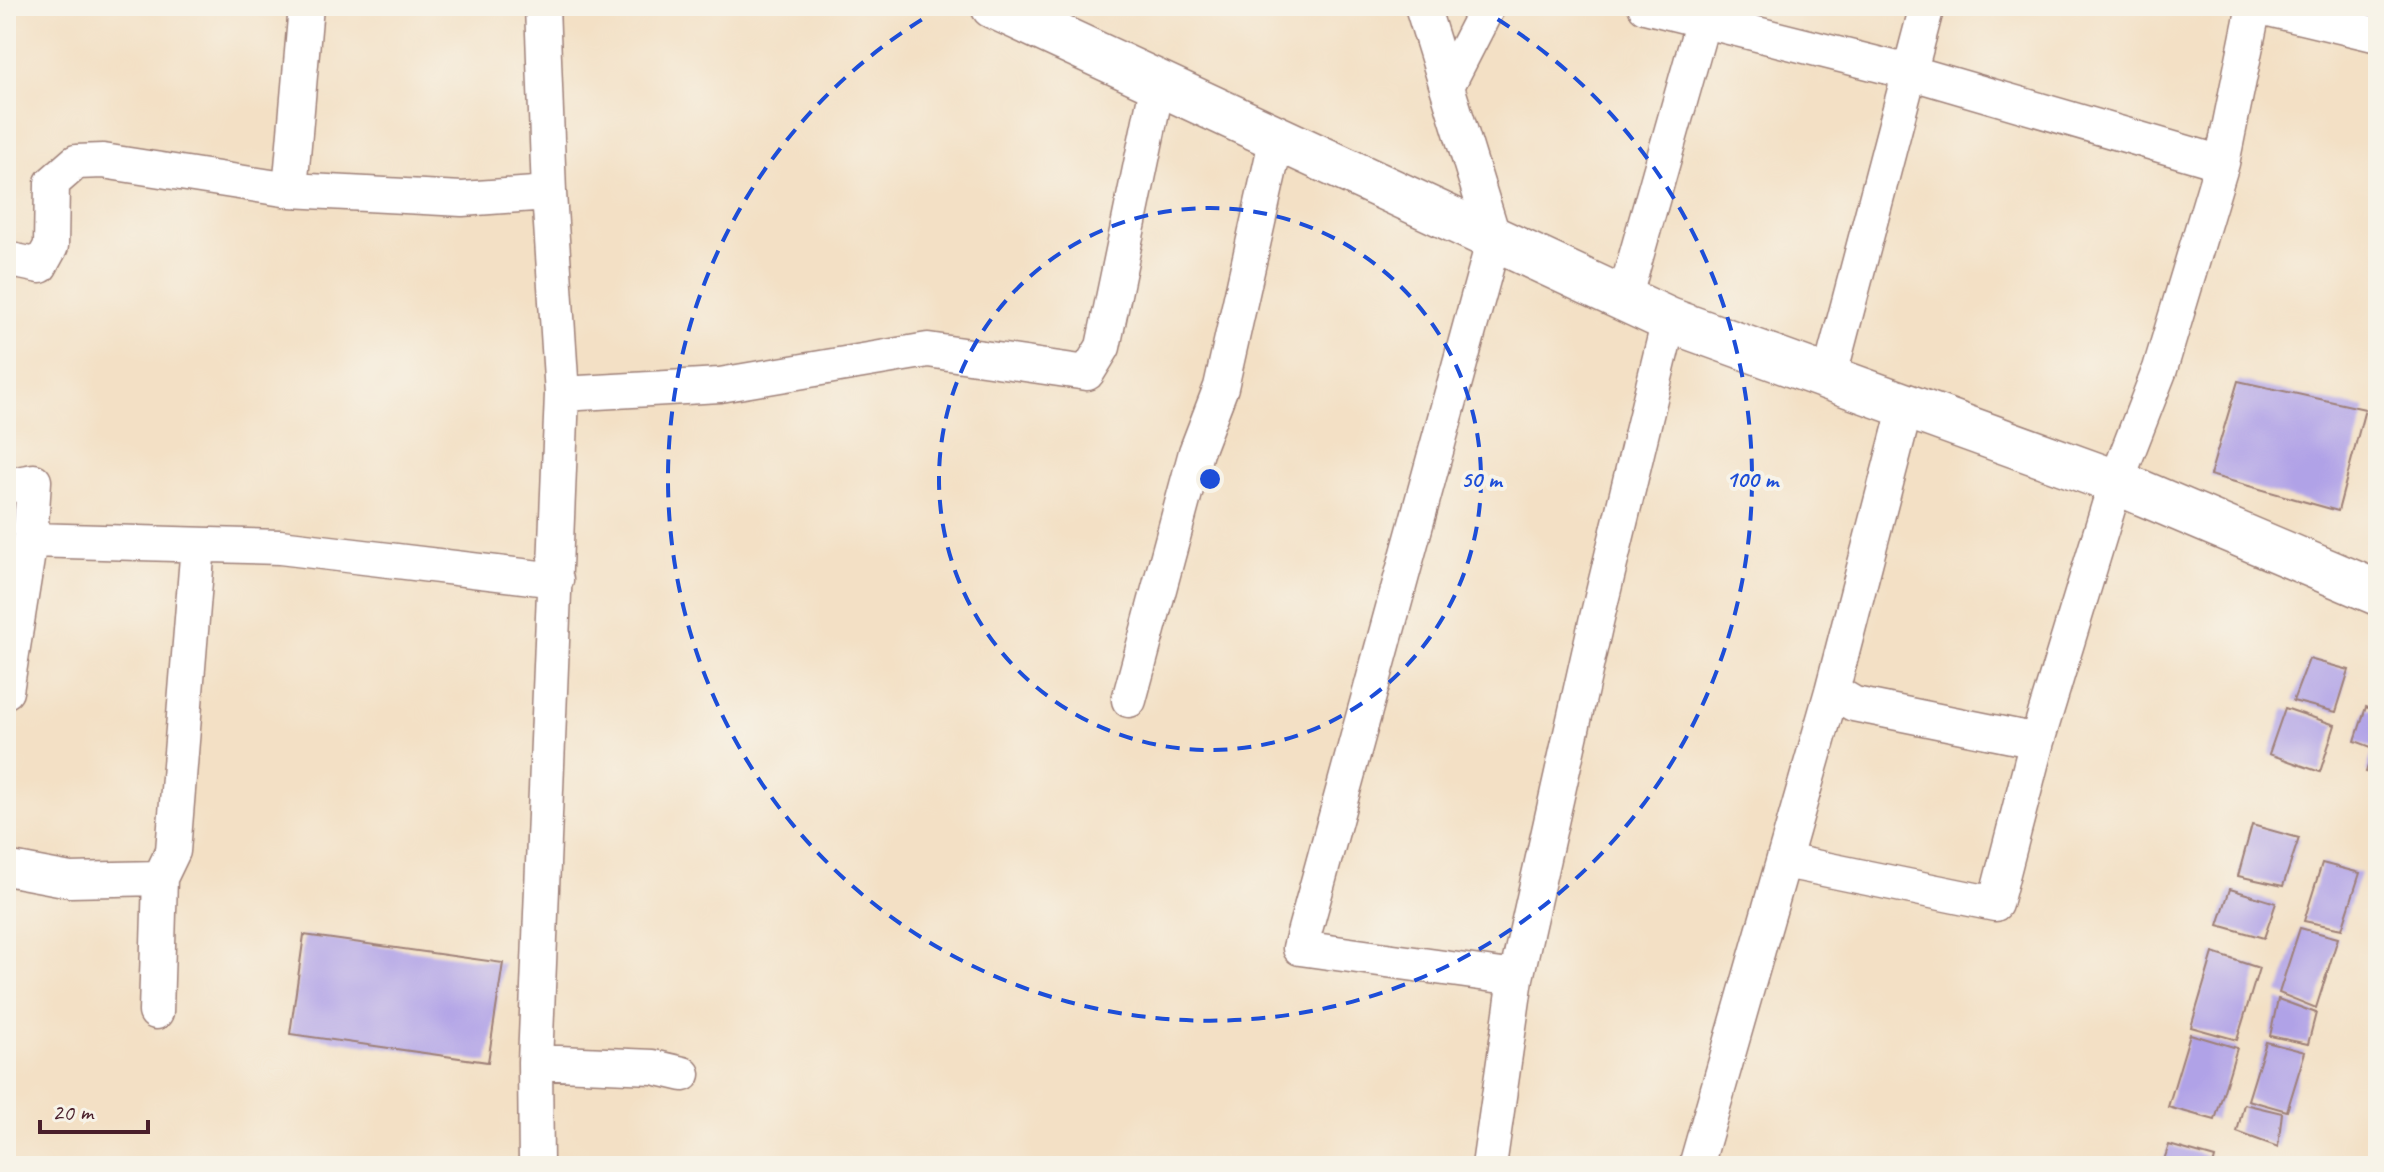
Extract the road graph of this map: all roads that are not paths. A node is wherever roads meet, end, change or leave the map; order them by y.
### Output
1 (306, 6) edge
2 (542, 6) edge
3 (1422, 6) edge
4 (1488, 6) edge
5 (1645, 6) edge
6 (1927, 6) edge
7 (2255, 6) edge
8 (1015, 11) edge
9 (1705, 14) edge
10 (2378, 35) edge
11 (1909, 72) junction
12 (1158, 82) junction
13 (1447, 86) junction
14 (1277, 137) junction
15 (2222, 163) junction
16 (290, 190) junction
17 (549, 193) junction
18 (1494, 239) junction
19 (6, 259) edge
20 (1624, 299) junction
21 (1669, 320) junction
22 (1829, 378) junction
23 (562, 394) junction
24 (1906, 406) junction
25 (2116, 482) junction
26 (6, 486) edge
27 (30, 540) junction
28 (198, 545) junction
29 (556, 580) junction
30 (2378, 593) edge
31 (6, 691) edge
32 (1832, 691) junction
33 (1129, 700) dead end
34 (2037, 741) junction
35 (1785, 861) junction
36 (6, 868) edge
37 (160, 878) junction
38 (1516, 978) junction
39 (156, 1012) dead end
40 (535, 1062) junction
41 (683, 1074) dead end
42 (536, 1166) edge
43 (1489, 1166) edge
44 (1696, 1166) edge

1 - 16 street
2 - 17 street
3 - 13 street
4 - 13 street
5 - 9 street
6 - 11 street
7 - 10 street
7 - 15 street
8 - 12 main road
9 - 11 street
9 - 20 street
11 - 15 street
11 - 22 street
12 - 14 main road
12 - 23 street
13 - 18 street
14 - 18 main road
14 - 33 street
15 - 25 street
16 - 17 street
16 - 19 street
17 - 23 street
18 - 20 main road
18 - 38 street
20 - 21 main road
21 - 22 main road
21 - 38 street
22 - 24 main road
23 - 29 street
24 - 25 main road
24 - 32 street
25 - 30 main road
25 - 34 street
26 - 27 street
27 - 28 street
27 - 31 street
28 - 29 street
28 - 37 street
29 - 40 street
32 - 34 street
32 - 35 street
34 - 35 street
35 - 44 street
36 - 37 street
37 - 39 street
38 - 43 street
40 - 41 street
40 - 42 street

